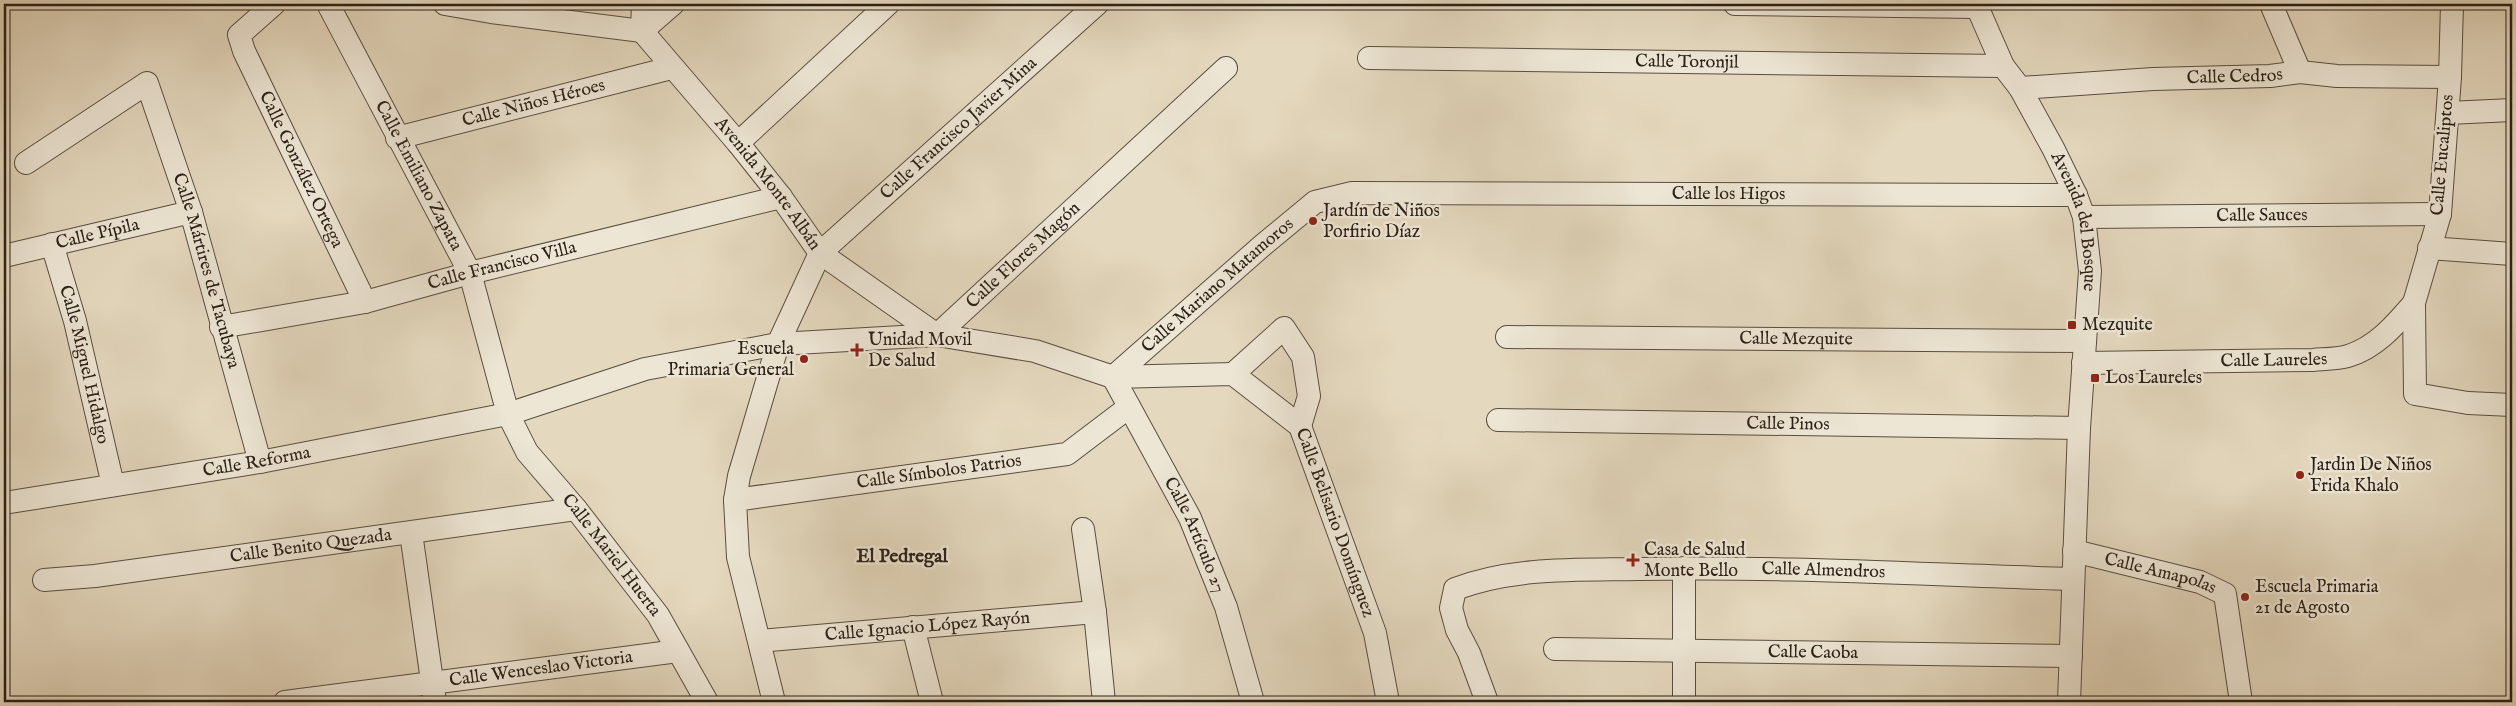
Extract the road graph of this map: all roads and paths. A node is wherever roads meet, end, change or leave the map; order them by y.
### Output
1 (274, 4) edge
2 (445, 4) edge
3 (643, 4) edge
4 (673, 4) edge
5 (888, 4) edge
6 (1097, 4) edge
7 (1735, 4) edge
8 (2271, 4) edge
9 (2452, 4) edge
10 (1977, 5) edge
11 (492, 8) edge
12 (332, 11) edge
13 (642, 31) junction
14 (1369, 58) dead end
15 (2003, 66) junction
16 (671, 68) junction
17 (1226, 68) dead end
18 (2300, 72) junction
19 (2450, 76) junction
20 (2020, 88) junction
21 (2512, 110) edge
22 (2448, 113) junction
23 (397, 138) junction
24 (738, 144) junction
25 (26, 163) dead end
26 (1384, 191) joint
27 (2076, 194) junction
28 (781, 197) junction
29 (190, 212) junction
30 (2440, 214) junction
31 (2084, 217) junction
32 (52, 244) junction
33 (2429, 248) junction
34 (820, 253) junction
35 (2512, 254) edge
36 (4, 256) edge
37 (470, 273) junction
38 (365, 302) junction
39 (2414, 302) junction
40 (221, 327) junction
41 (937, 335) junction
42 (1507, 337) dead end
43 (778, 344) junction
44 (2084, 352) junction
45 (1232, 374) junction
46 (1113, 377) junction
47 (2512, 405) edge
48 (1128, 407) junction
49 (508, 414) junction
50 (1498, 420) dead end
51 (1300, 426) junction
52 (2079, 428) junction
53 (260, 462) junction
54 (114, 485) junction
55 (735, 500) junction
56 (4, 503) edge
57 (576, 509) junction
58 (1083, 529) dead end
59 (411, 533) junction
60 (2074, 551) junction
61 (1684, 568) junction
62 (2073, 579) junction
63 (44, 580) dead end
64 (1095, 612) junction
65 (913, 627) junction
66 (760, 641) junction
67 (1555, 649) dead end
68 (678, 651) junction
69 (1682, 652) junction
70 (2071, 656) junction
71 (433, 692) edge
72 (285, 702) edge
73 (707, 702) edge
74 (774, 702) edge
75 (932, 702) edge
76 (1104, 702) edge
77 (1253, 702) edge
78 (1388, 702) edge
79 (1487, 702) edge
80 (1684, 702) edge
81 (2068, 702) edge
82 (2241, 702) edge

1 - 38 street, Calle González Ortega
2 - 11 street
3 - 13 street
4 - 13 street
5 - 24 street
6 - 34 street, Calle Francisco Javier Mina
7 - 10 street
8 - 18 street
9 - 19 street, Calle Eucaliptos
10 - 15 street, Avenida del Bosque
11 - 13 street
12 - 23 street, Calle Emiliano Zapata
13 - 16 street, Avenida Monte Albán
14 - 15 street, Calle Toronjil
15 - 20 street, Avenida del Bosque
16 - 23 street, Calle Niños Héroes
16 - 24 street, Avenida Monte Albán
17 - 41 street, Calle Flores Magón
18 - 19 street, Calle Cedros
18 - 20 street, Calle Cedros
19 - 22 street, Calle Eucaliptos
20 - 27 street, Avenida del Bosque
21 - 22 street
22 - 30 street, Calle Eucaliptos
23 - 37 street, Calle Emiliano Zapata
24 - 28 street, Avenida Monte Albán
25 - 29 street, Calle Mártires de Tacubaya
26 - 27 street, Calle los Higos
26 - 46 street, Calle Mariano Matamoros
27 - 31 street, Avenida del Bosque
28 - 34 street, Avenida Monte Albán
28 - 37 street, Calle Francisco Villa
29 - 32 street, Calle Pípila
29 - 40 street, Calle Mártires de Tacubaya
30 - 31 street, Calle Sauces
30 - 33 street, Calle Eucaliptos
31 - 44 street, Avenida del Bosque
32 - 36 street, Calle Pípila
32 - 54 street, Calle Miguel Hidalgo
33 - 35 street
33 - 39 street, Calle Eucaliptos
34 - 41 street
34 - 43 street, Avenida Monte Albán
37 - 38 street, Calle Francisco Villa
37 - 49 street, Calle Emiliano Zapata
38 - 40 street, Calle Francisco Villa
39 - 44 street, Calle Laureles
39 - 47 street
40 - 53 street, Calle Mártires de Tacubaya
41 - 43 street
41 - 46 street
42 - 44 street, Calle Mezquite
43 - 49 street, Calle Reforma
43 - 55 street, Avenida Monte Albán
44 - 52 street, Avenida del Bosque
45 - 46 street
45 - 51 street, Calle Belisario Domínguez
45 - 51 street
46 - 48 street, Calle Artículo 27
48 - 55 street, Calle Símbolos Patrios
48 - 77 street, Calle Artículo 27
49 - 53 street, Calle Reforma
49 - 57 street, Calle Mariel Huerta
50 - 52 street, Calle Pinos
51 - 78 street, Calle Belisario Domínguez
52 - 60 street, Avenida del Bosque
53 - 54 street, Calle Reforma
54 - 56 street, Calle Reforma
55 - 66 street, Avenida Monte Albán
57 - 59 street, Calle Benito Quezada
57 - 68 street, Calle Mariel Huerta
58 - 64 street
59 - 63 street, Calle Benito Quezada
59 - 71 street
60 - 62 street, Avenida del Bosque
60 - 82 street, Calle Amapolas
61 - 62 street, Calle Almendros
61 - 69 street
61 - 79 street, Calle Almendros
62 - 70 street, Avenida del Bosque
64 - 65 street, Calle Ignacio López Rayón
64 - 76 street
65 - 66 street, Calle Ignacio López Rayón
65 - 75 street
66 - 74 street, Avenida Monte Albán
67 - 69 street, Calle Caoba
68 - 71 street, Calle Wenceslao Victoria
68 - 73 street, Calle Mariel Huerta
69 - 70 street, Calle Caoba
69 - 80 street
70 - 81 street, Avenida del Bosque
71 - 72 street, Calle Wenceslao Victoria

